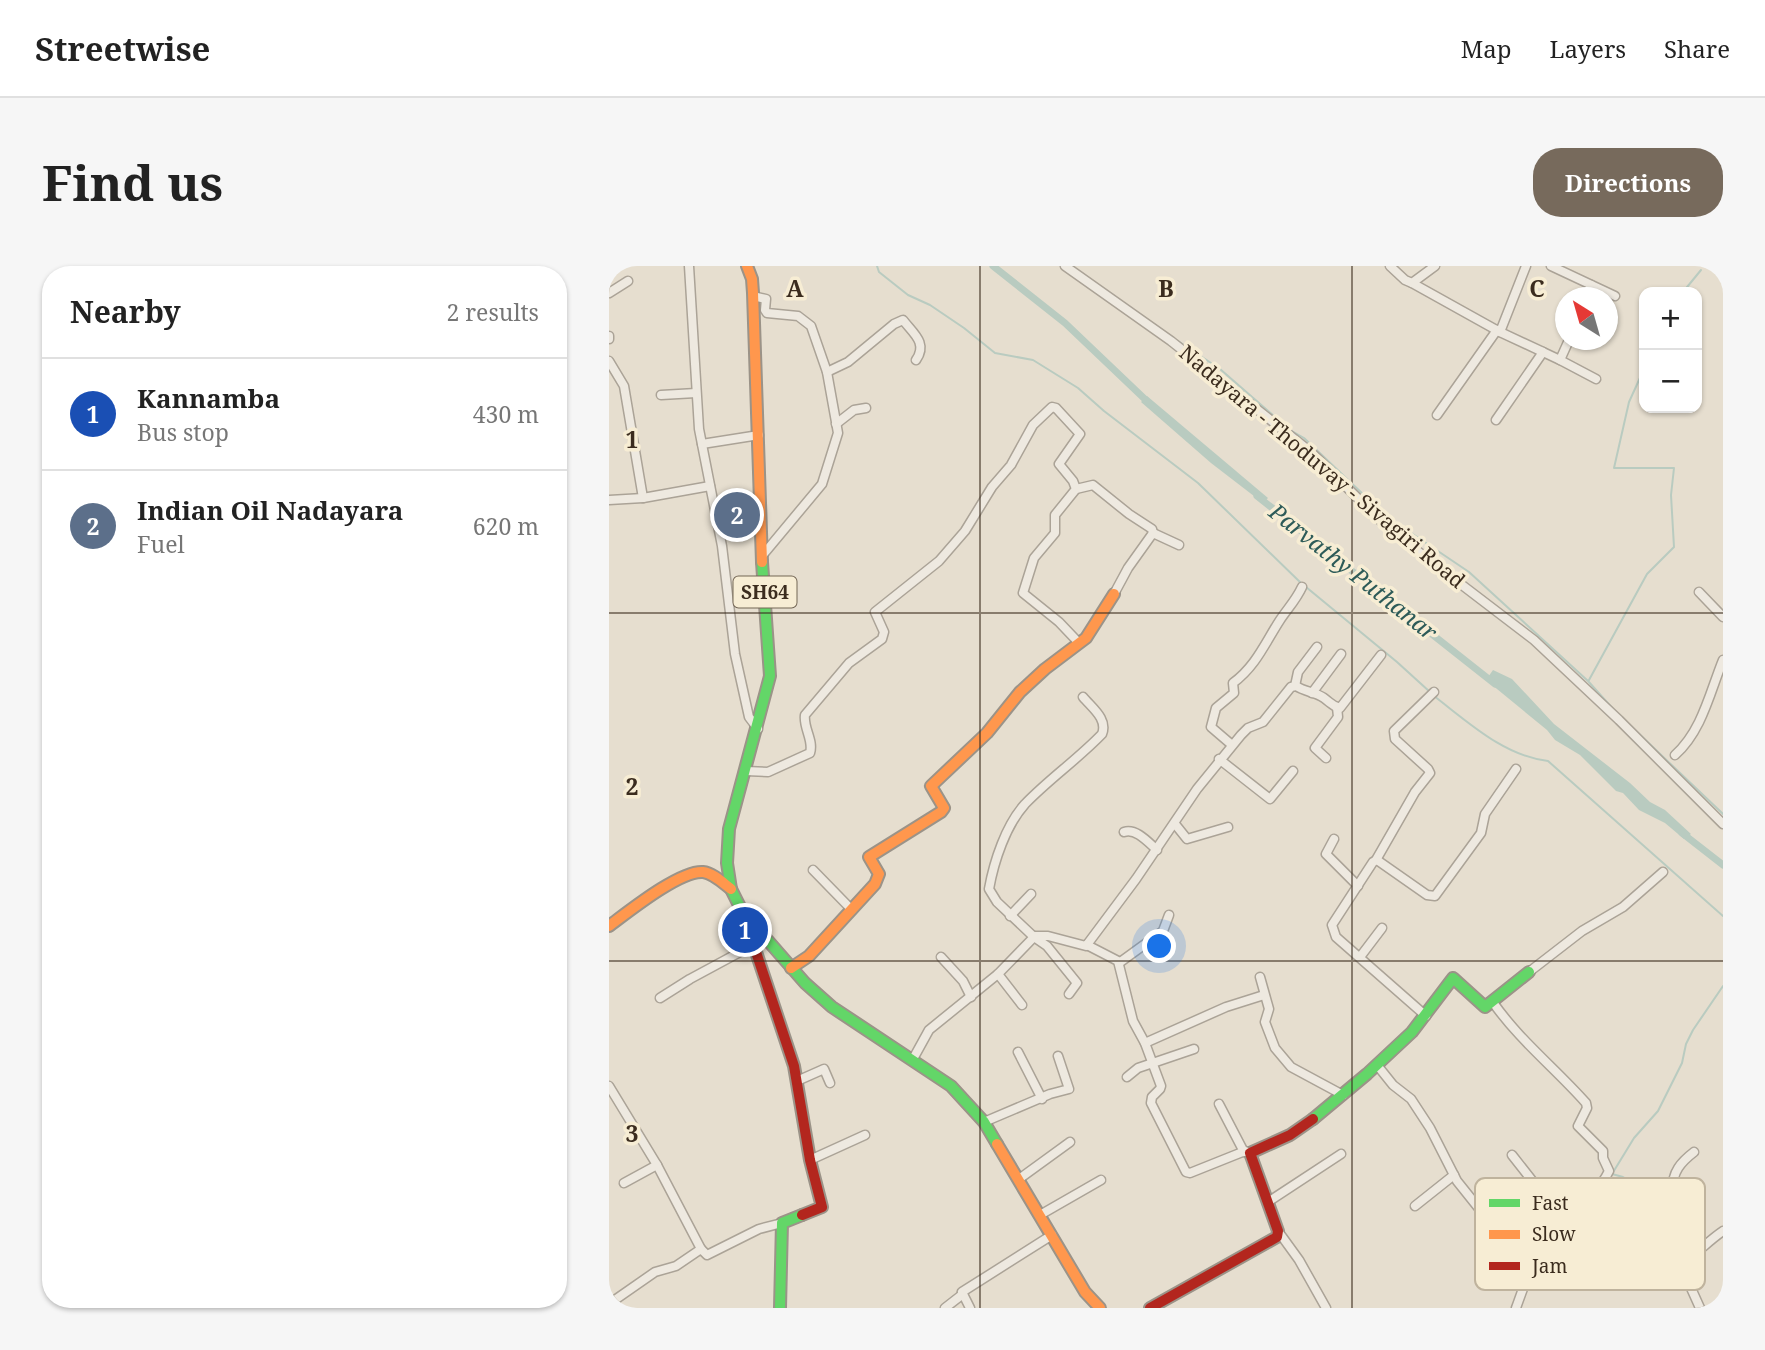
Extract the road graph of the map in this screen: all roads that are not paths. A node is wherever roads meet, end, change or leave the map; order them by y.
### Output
1 (689, 266) edge
2 (747, 266) edge
3 (1065, 266) edge
4 (1390, 266) edge
5 (1435, 266) edge
6 (1526, 266) edge
7 (1552, 266) edge
8 (628, 281) dead end
9 (1412, 283) junction
10 (1591, 285) joint
11 (1595, 287) edge
12 (609, 293) edge
13 (753, 296) junction
14 (1499, 331) junction
15 (1564, 350) edge
16 (1543, 352) junction
17 (916, 360) dead end
18 (1560, 360) junction
19 (609, 361) edge
20 (827, 372) junction
21 (1596, 379) dead end
22 (697, 393) junction
23 (661, 395) dead end
24 (866, 408) dead end
25 (1437, 415) dead end
26 (1496, 420) dead end
27 (836, 424) junction
28 (759, 435) junction
29 (702, 444) junction
30 (710, 486) junction
31 (1076, 489) junction
32 (643, 498) junction
33 (609, 500) edge
34 (1153, 533) junction
35 (1179, 545) dead end
36 (762, 556) junction
37 (1302, 587) dead end
38 (1699, 592) dead end
39 (1114, 594) joint
40 (1723, 617) edge
41 (1079, 643) junction
42 (1317, 647) dead end
43 (1341, 654) dead end
44 (1381, 655) dead end
45 (1723, 660) edge
46 (1295, 687) junction
47 (1434, 692) dead end
48 (1313, 693) junction
49 (1083, 697) dead end
50 (1337, 707) junction
51 (758, 729) junction
52 (1232, 745) junction
53 (1675, 755) dead end
54 (1326, 758) dead end
55 (1219, 759) junction
56 (1516, 769) dead end
57 (746, 771) junction
58 (1293, 771) dead end
59 (1175, 824) junction
60 (1723, 824) edge
61 (1228, 827) dead end
62 (1124, 832) dead end
63 (1334, 839) dead end
64 (1157, 850) junction
65 (1376, 860) junction
66 (813, 870) dead end
67 (1663, 872) dead end
68 (1358, 886) junction
69 (731, 889) junction
70 (1031, 894) dead end
71 (852, 910) junction
72 (742, 911) junction
73 (1169, 915) dead end
74 (1010, 916) junction
75 (609, 926) edge
76 (1382, 928) dead end
77 (1034, 936) junction
78 (753, 945) junction
79 (1087, 945) junction
80 (941, 957) dead end
81 (1360, 957) junction
82 (1119, 963) junction
83 (791, 968) junction
84 (1529, 972) joint
85 (998, 974) junction
86 (1260, 976) dead end
87 (1069, 994) dead end
88 (1264, 995) junction
89 (971, 997) junction
90 (660, 998) dead end
91 (1492, 1001) junction
92 (1022, 1004) dead end
93 (1426, 1016) junction
94 (1145, 1043) junction
95 (1194, 1049) dead end
96 (1018, 1052) dead end
97 (1058, 1056) dead end
98 (912, 1059) junction
99 (1153, 1064) junction
100 (1377, 1065) junction
101 (1127, 1077) dead end
102 (797, 1082) junction
103 (830, 1083) dead end
104 (609, 1086) edge
105 (1343, 1095) junction
106 (1042, 1099) junction
107 (1219, 1104) dead end
108 (984, 1122) junction
109 (865, 1135) dead end
110 (1070, 1142) dead end
111 (1247, 1152) junction
112 (1694, 1153) dead end
113 (1341, 1154) dead end
114 (1512, 1155) dead end
115 (810, 1160) junction
116 (657, 1165) junction
117 (1454, 1175) junction
118 (1530, 1178) edge
119 (1604, 1178) edge
120 (1673, 1178) edge
121 (1019, 1179) junction
122 (1101, 1180) dead end
123 (624, 1183) dead end
124 (1268, 1202) junction
125 (1475, 1203) edge
126 (1415, 1206) dead end
127 (1040, 1215) junction
128 (782, 1223) junction
129 (1278, 1231) junction
130 (1723, 1231) edge
131 (1052, 1235) junction
132 (1705, 1245) edge
133 (701, 1249) junction
134 (1521, 1290) edge
135 (1692, 1290) edge
136 (963, 1294) junction
137 (609, 1304) edge
138 (780, 1308) edge
139 (945, 1308) edge
140 (970, 1308) edge
141 (1100, 1308) edge
142 (1150, 1308) edge
143 (1326, 1308) edge
144 (1516, 1308) edge
145 (1700, 1308) edge

1 - 22 street
2 - 13 main road, SH64
3 - 60 street, Nadayara - Thoduvay - Sivagiri Road
4 - 9 street
5 - 9 street
6 - 14 street
7 - 10 street
8 - 12 street
9 - 14 street
10 - 11 street
13 - 20 street
13 - 28 main road, SH64
14 - 16 street
14 - 25 street
15 - 18 street
16 - 18 street
16 - 26 street
17 - 20 street
18 - 21 street
19 - 32 street
20 - 27 street
22 - 23 street
22 - 29 street
24 - 27 street
27 - 36 street
28 - 29 street
28 - 36 main road, SH64
29 - 30 street
30 - 32 street
30 - 51 street
31 - 34 street
31 - 41 street
31 - 57 street
32 - 33 street
34 - 35 street
34 - 39 street
36 - 51 main road, SH64
37 - 52 street
38 - 40 street
39 - 41 main road
41 - 71 main road
42 - 46 street
43 - 48 street
44 - 50 street
45 - 53 street
46 - 48 street
46 - 52 street
47 - 65 street
48 - 50 street
49 - 74 street
50 - 54 street
51 - 57 main road, SH64
52 - 55 street
55 - 58 street
55 - 59 street
56 - 65 street
57 - 69 main road, SH64
59 - 61 street
59 - 64 street
62 - 64 street
63 - 68 street
64 - 79 street
65 - 68 street
66 - 71 street
67 - 84 street
68 - 81 street
69 - 72 main road, SH64
69 - 75 main road
70 - 74 street
71 - 83 main road
72 - 78 main road
72 - 83 main road, SH64
73 - 82 street
74 - 77 street
76 - 81 street
77 - 79 street
77 - 85 street
77 - 87 street
78 - 90 street
78 - 102 main road
79 - 82 street
80 - 89 street
81 - 93 street
82 - 94 street
83 - 98 main road, SH64
84 - 91 main road
85 - 89 street
85 - 92 street
86 - 88 street
88 - 94 street
88 - 105 street
89 - 98 street
91 - 93 main road
91 - 119 street
93 - 100 main road
94 - 99 street
95 - 99 street
96 - 106 street
97 - 106 street
98 - 108 main road, SH64
99 - 101 street
99 - 111 street
100 - 105 main road
100 - 117 street
102 - 103 street
102 - 115 main road
104 - 116 street
105 - 111 main road
106 - 108 street
107 - 111 street
108 - 121 main road, SH64
109 - 115 street
110 - 121 street
111 - 124 main road
112 - 120 street
113 - 124 street
114 - 118 street
115 - 128 main road
116 - 123 street
116 - 133 street
117 - 125 street
117 - 126 street
121 - 127 main road, SH64
122 - 127 street
124 - 129 main road
127 - 131 main road, SH64
128 - 133 street
128 - 138 main road
129 - 142 main road
129 - 143 street
130 - 132 street
131 - 136 street
131 - 141 main road, SH64
133 - 137 street
134 - 144 street
135 - 145 street
136 - 139 street
136 - 140 street

